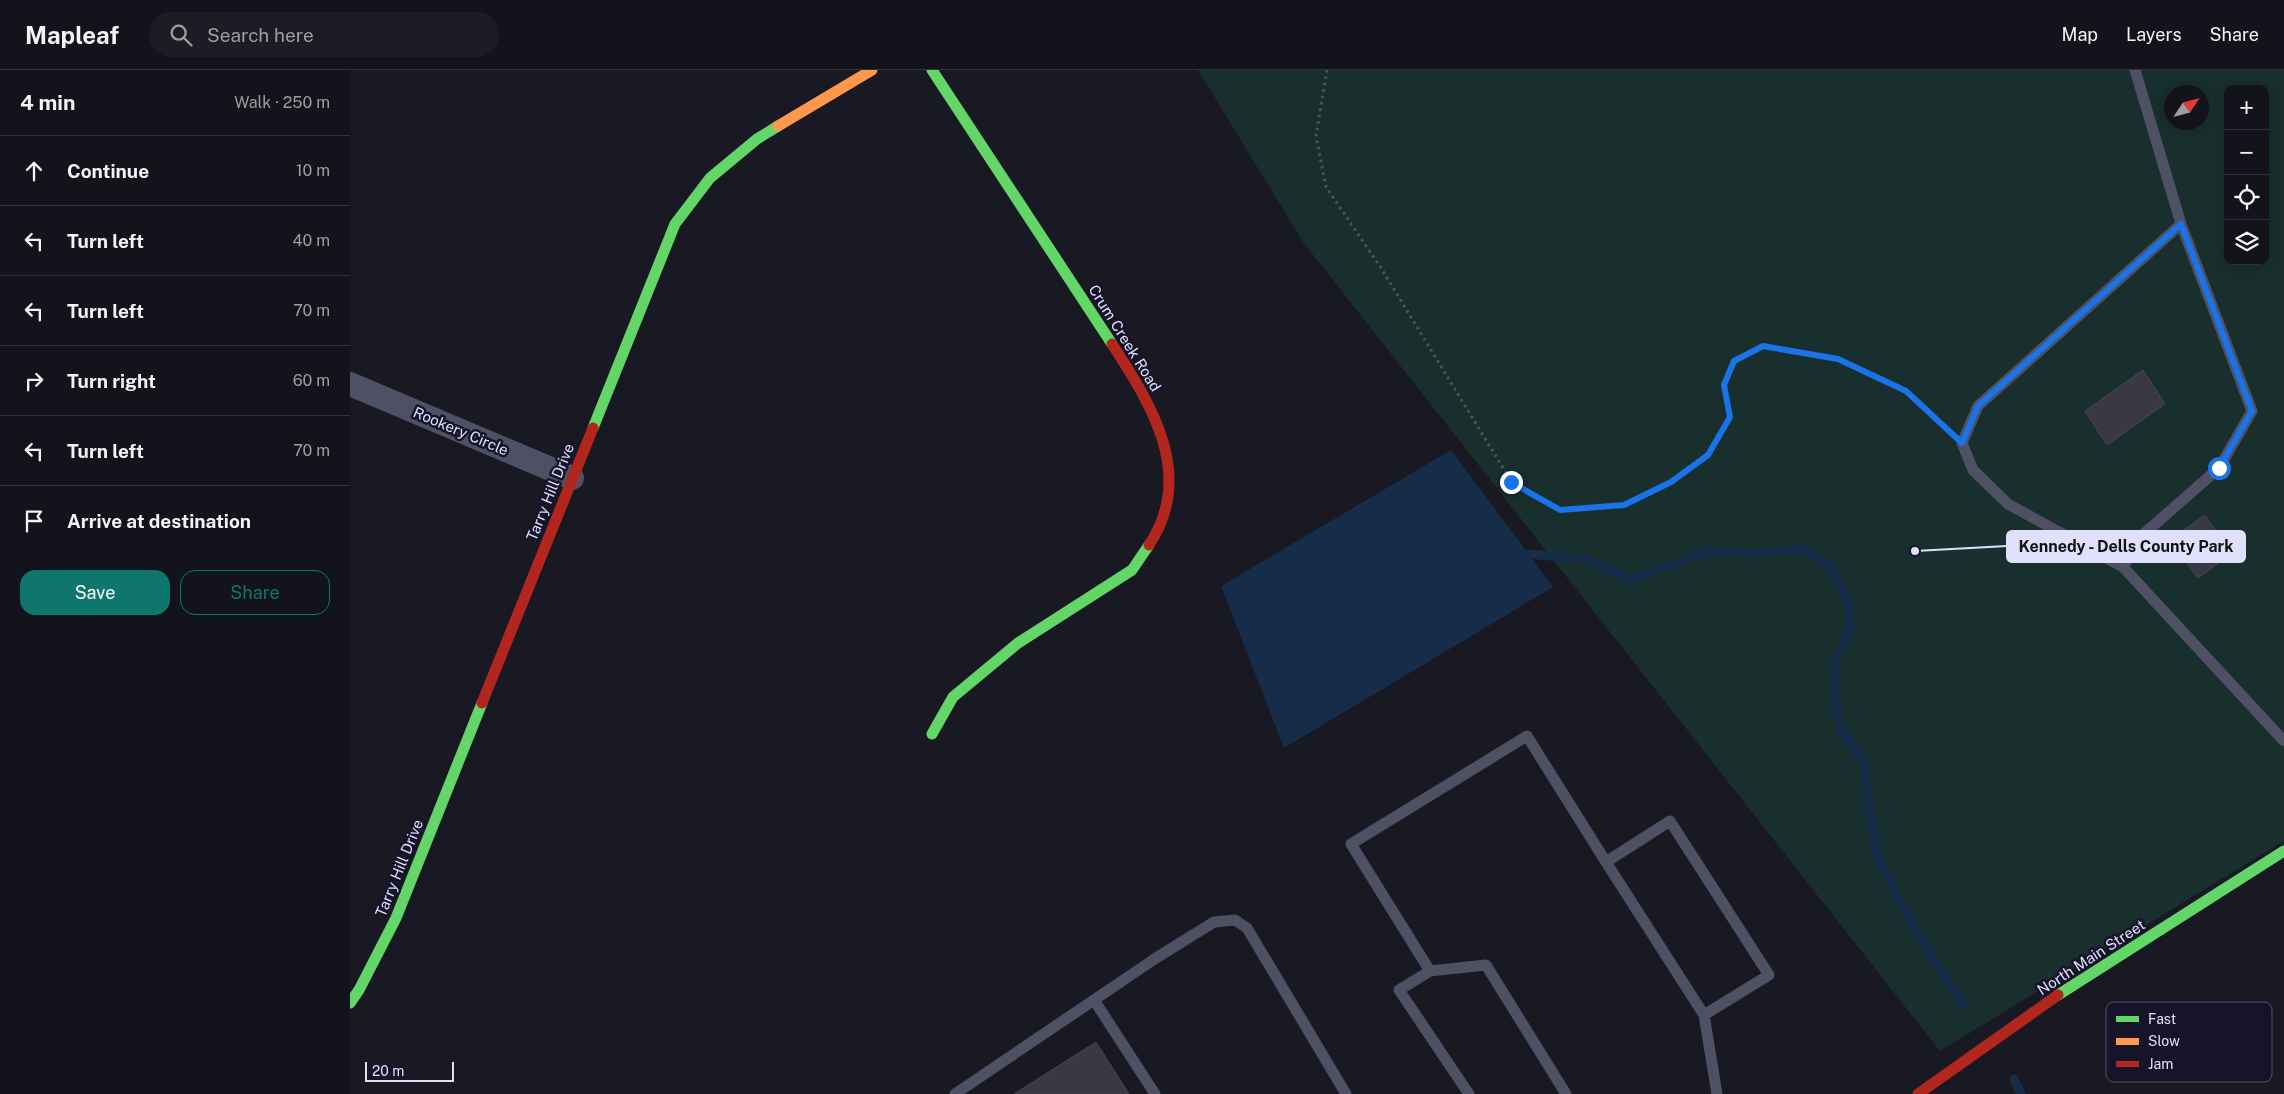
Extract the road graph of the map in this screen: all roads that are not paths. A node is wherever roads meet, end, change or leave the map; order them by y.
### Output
1 (872, 70) edge
2 (932, 70) edge
3 (2135, 70) edge
4 (2181, 224) junction
5 (350, 384) edge
6 (572, 478) junction
7 (2123, 567) junction
8 (932, 734) dead end
9 (2284, 740) edge
10 (2282, 858) edge
11 (1606, 862) junction
12 (1430, 971) junction
13 (1094, 1000) junction
14 (350, 1003) edge
15 (1704, 1015) junction
16 (955, 1094) edge
17 (1154, 1094) edge
18 (1346, 1094) edge
19 (1468, 1094) edge
20 (1566, 1094) edge
21 (1717, 1094) edge
22 (1918, 1094) edge

1 - 6 street, Tarry Hill Drive
2 - 8 street, Crum Creek Road
3 - 4 lane
4 - 7 lane
4 - 7 lane
5 - 6 street, Rookery Circle
6 - 14 street, Tarry Hill Drive
7 - 9 lane
10 - 22 street, North Main Street
11 - 12 lane
11 - 15 lane
11 - 15 lane
12 - 19 lane
12 - 20 lane
13 - 16 lane
13 - 17 lane
13 - 18 lane
15 - 21 lane

